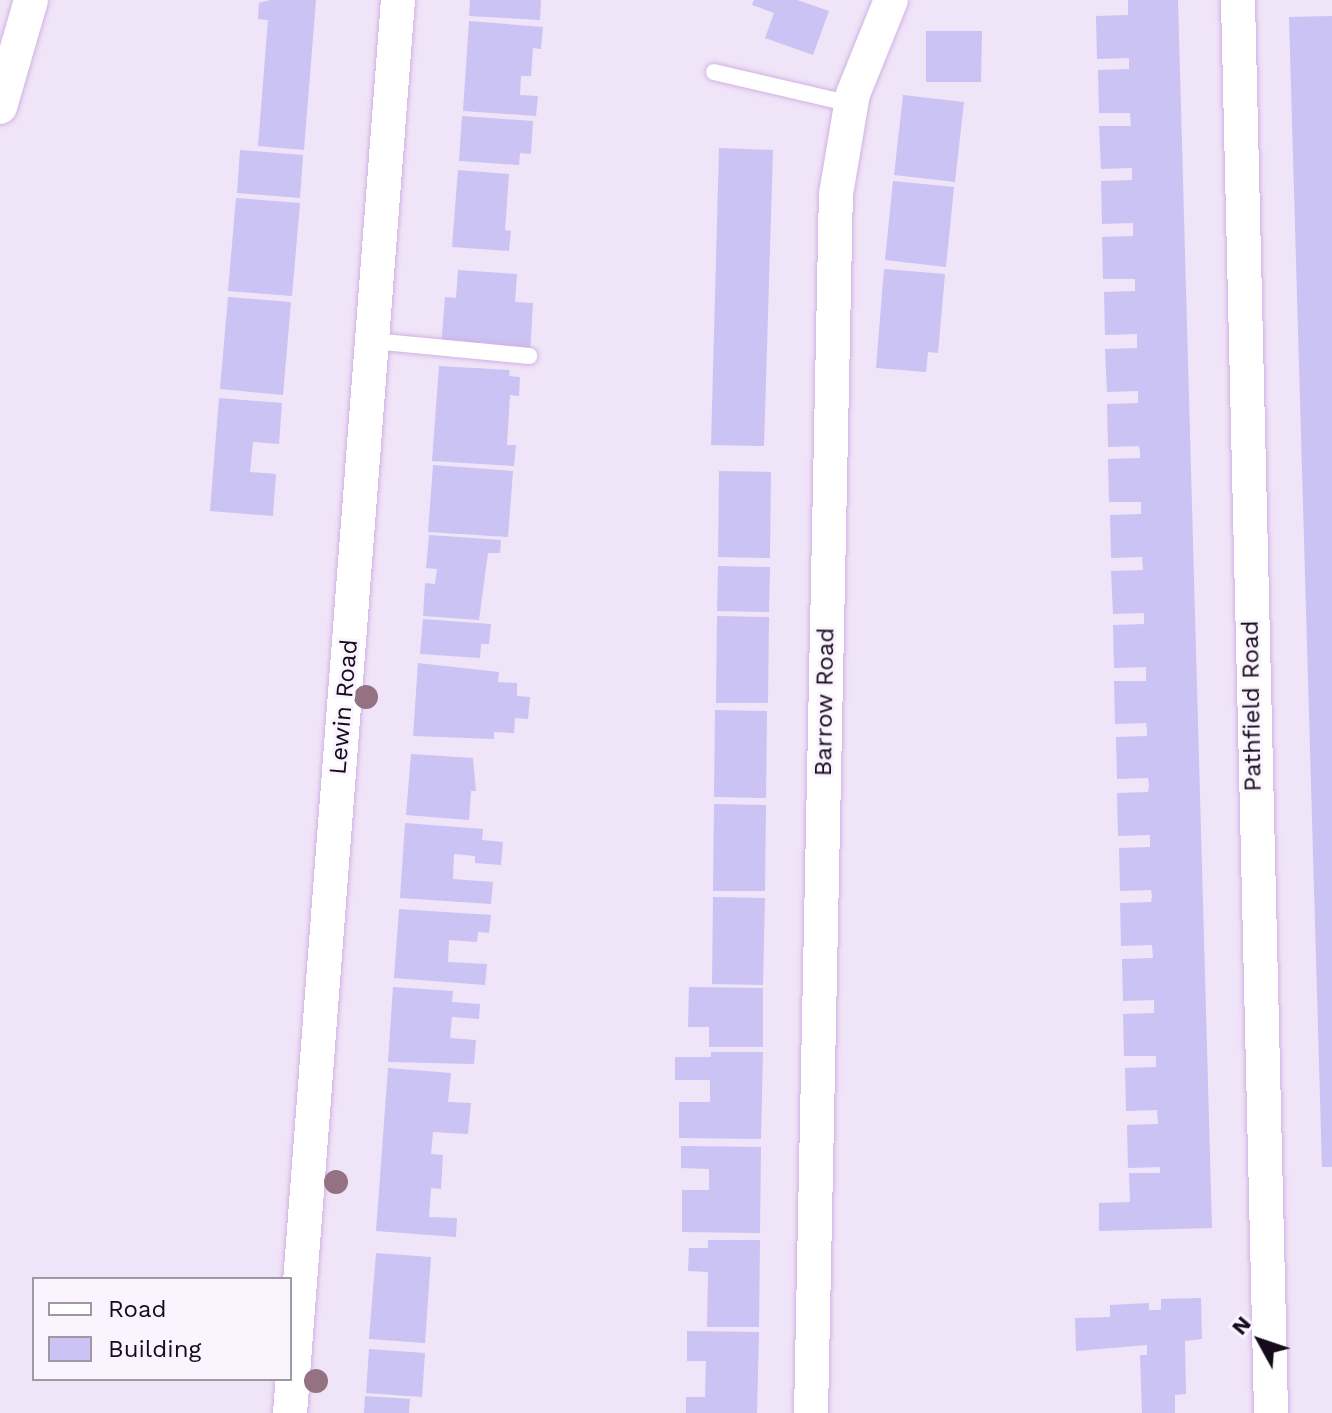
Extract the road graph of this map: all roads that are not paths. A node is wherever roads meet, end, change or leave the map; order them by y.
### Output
1 (31, 0) edge
2 (398, 0) edge
3 (891, 0) edge
4 (1238, 0) edge
5 (714, 72) dead end
6 (851, 104) junction
7 (0, 107) edge
8 (373, 341) junction
9 (529, 356) dead end
10 (290, 1413) edge
11 (811, 1413) edge
12 (1271, 1413) edge

1 - 7 street
2 - 8 street, Lewin Road
3 - 6 street, Barrow Road
4 - 12 street, Pathfield Road
5 - 6 lane
6 - 11 street, Barrow Road
8 - 9 lane
8 - 10 street, Lewin Road

